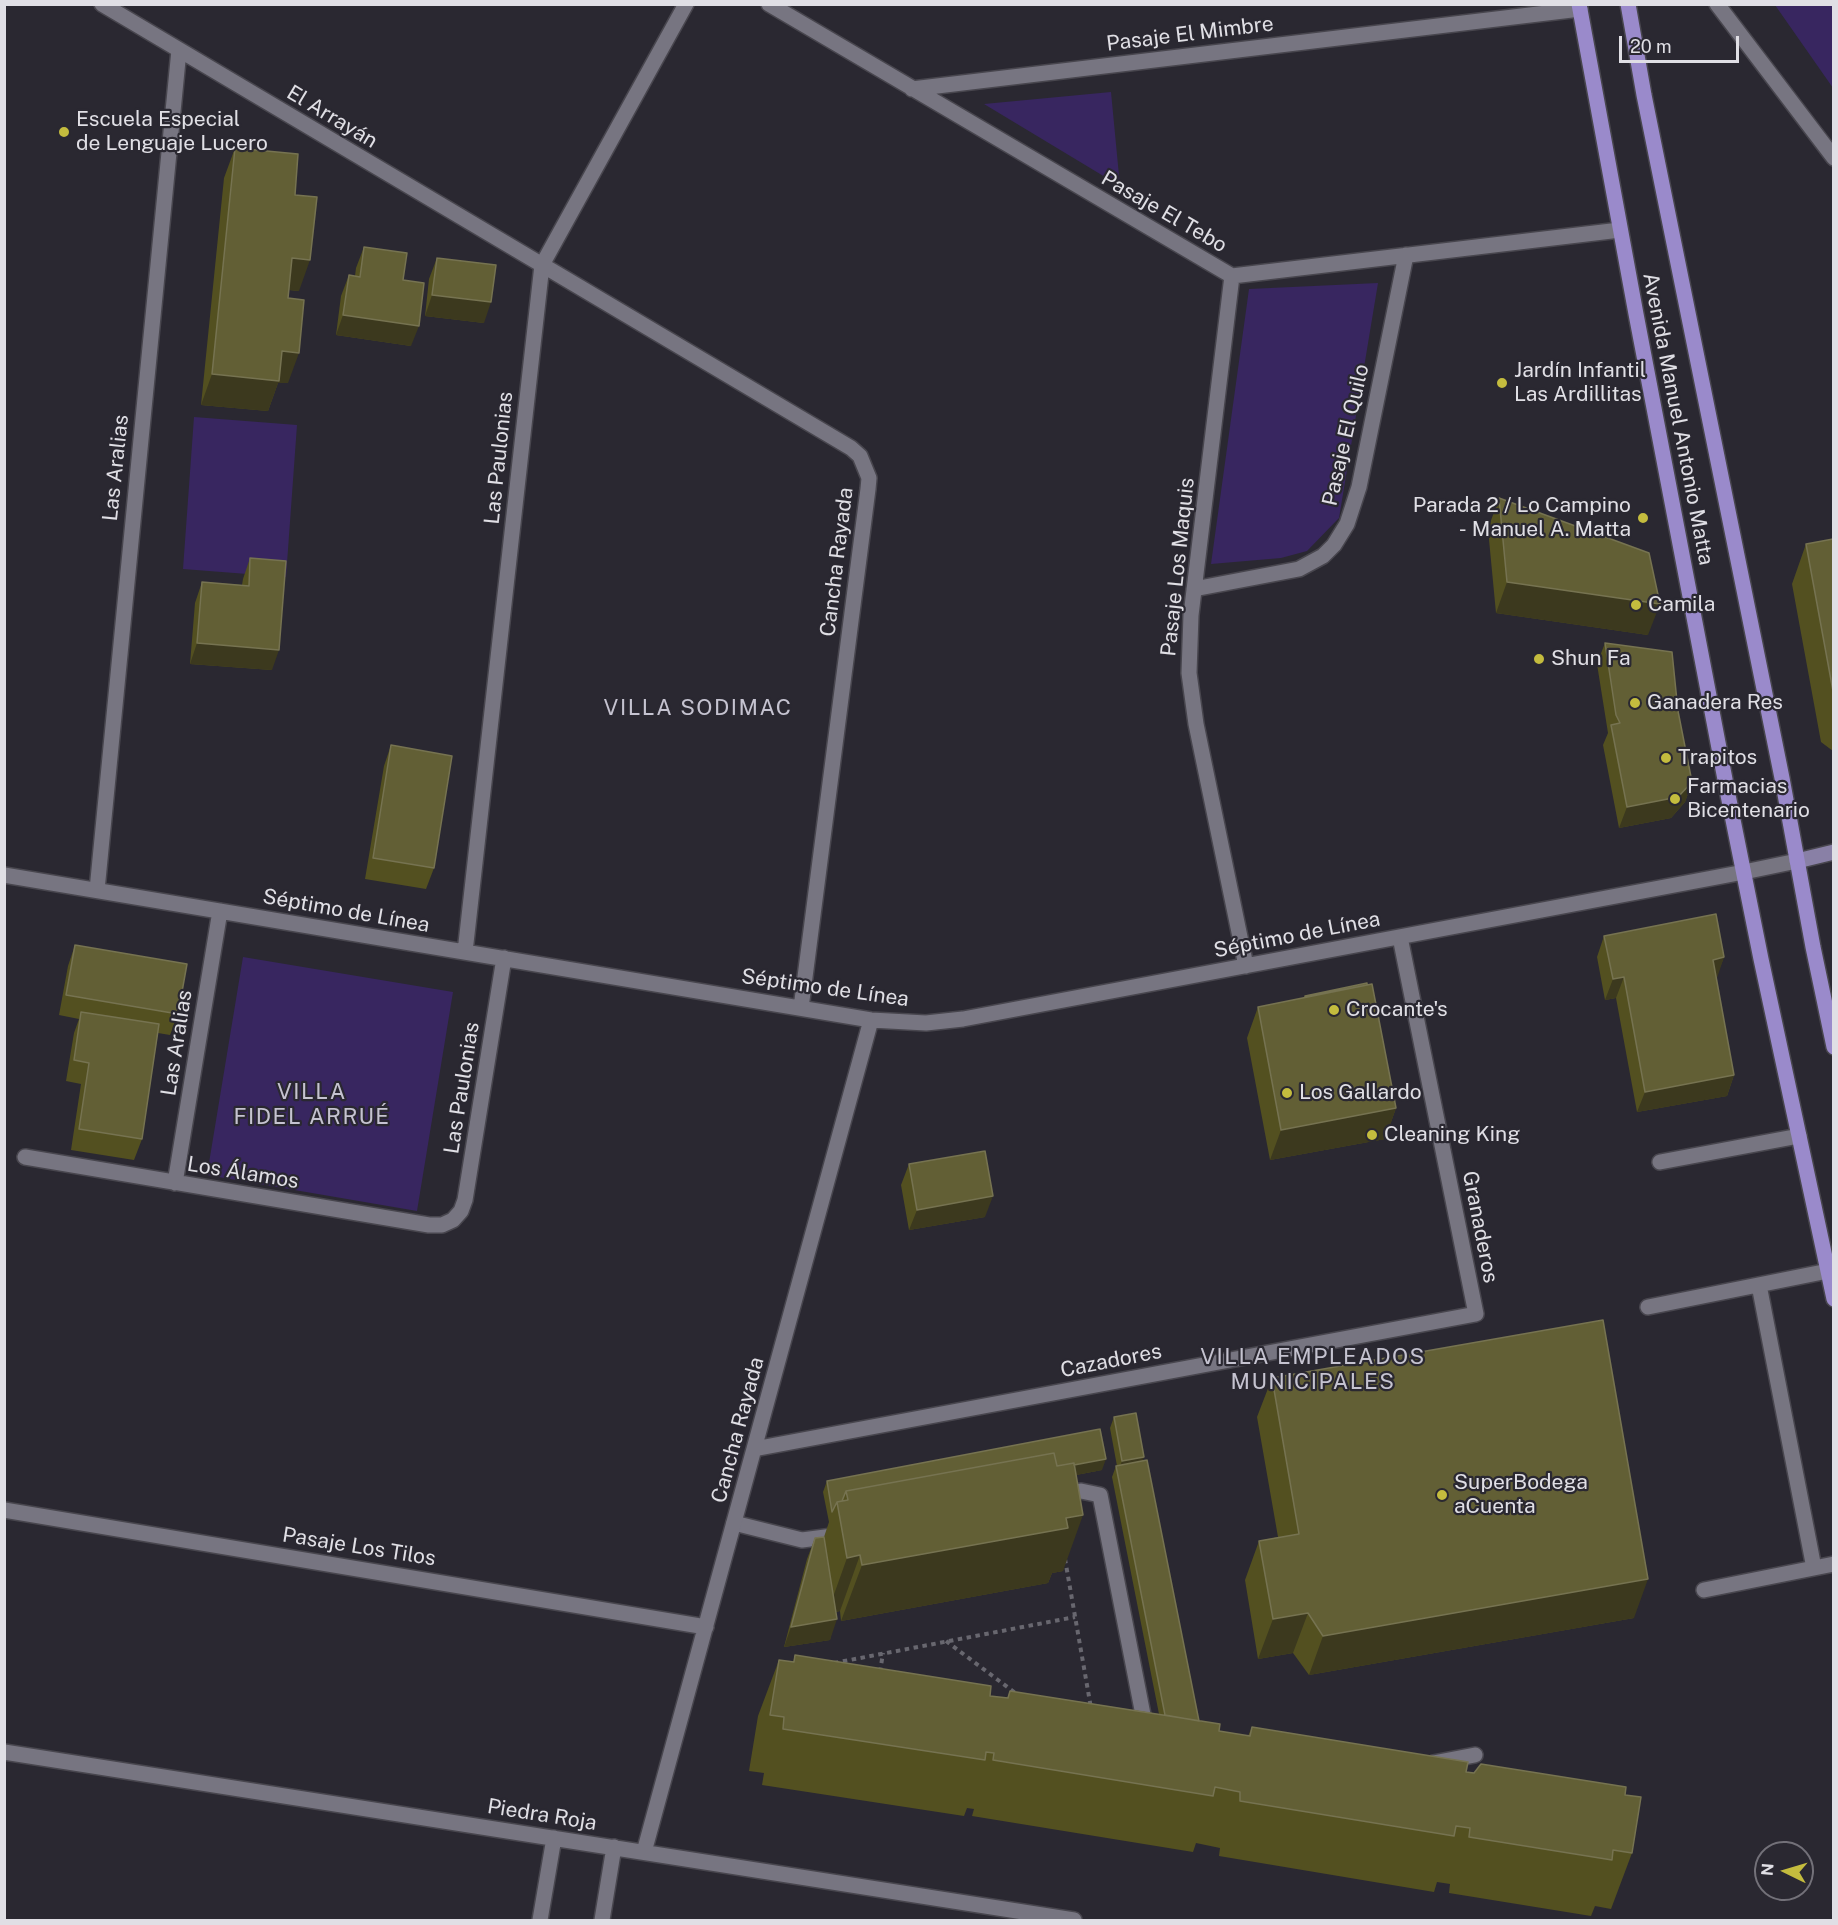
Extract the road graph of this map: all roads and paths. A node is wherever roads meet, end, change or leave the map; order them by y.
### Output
1 (102, 4) edge
2 (686, 4) edge
3 (769, 4) edge
4 (1628, 4) edge
5 (1717, 4) edge
6 (1580, 7) edge
7 (178, 50) junction
8 (912, 88) junction
9 (1833, 158) edge
10 (1620, 230) junction
11 (1406, 255) junction
12 (542, 265) junction
13 (1232, 276) junction
14 (1194, 589) junction
15 (1833, 852) edge
16 (1797, 861) junction
17 (1744, 872) junction
18 (4, 875) edge
19 (97, 890) junction
20 (220, 911) junction
21 (1400, 937) junction
22 (465, 952) junction
23 (504, 958) junction
24 (1246, 966) junction
25 (801, 1008) junction
26 (871, 1020) junction
27 (1833, 1047) edge
28 (1799, 1136) junction
29 (25, 1157) dead end
30 (1660, 1162) dead end
31 (175, 1183) junction
32 (453, 1220) joint
33 (1828, 1271) junction
34 (1759, 1285) junction
35 (1833, 1299) edge
36 (1648, 1307) dead end
37 (1476, 1314) joint
38 (754, 1449) junction
39 (1049, 1497) edge
40 (4, 1510) edge
41 (734, 1523) junction
42 (844, 1534) edge
43 (1063, 1548) edge
44 (1833, 1564) edge
45 (1814, 1568) junction
46 (1704, 1590) dead end
47 (1075, 1617) junction
48 (706, 1627) junction
49 (946, 1641) junction
50 (883, 1653) junction
51 (829, 1664) edge
52 (880, 1676) edge
53 (1023, 1698) edge
54 (1091, 1709) edge
55 (1149, 1746) edge
56 (4, 1752) edge
57 (1475, 1755) dead end
58 (1418, 1766) edge
59 (554, 1838) junction
60 (614, 1847) junction
61 (645, 1852) junction
62 (540, 1920) edge
63 (602, 1920) edge
64 (1074, 1920) edge

1 - 7 street, El Arrayán
2 - 12 street, Las Paulonias
3 - 8 street, Pasaje El Tebo
4 - 16 main road, Avenida Manuel Antonio Matta
5 - 9 street
6 - 8 street, Pasaje El Mimbre
6 - 10 main road, Avenida Manuel Antonio Matta
7 - 12 street, El Arrayán
7 - 19 street, Las Aralias
8 - 13 street, Pasaje El Tebo
10 - 11 street, Pasaje El Tebo
10 - 17 main road, Avenida Manuel Antonio Matta
11 - 13 street, Pasaje El Tebo
11 - 14 street, Pasaje El Quilo
12 - 22 street, Las Paulonias
12 - 25 street, Cancha Rayada
13 - 14 street, Pasaje Los Maquis
14 - 24 street, Pasaje Los Maquis
15 - 16 main road
16 - 17 street, Séptimo de Línea
16 - 27 main road, Avenida Manuel Antonio Matta
17 - 21 street, Séptimo de Línea
17 - 28 main road, Avenida Manuel Antonio Matta
18 - 19 street, Séptimo de Línea
19 - 20 street, Séptimo de Línea
20 - 22 street, Séptimo de Línea
20 - 31 street, Las Aralias
21 - 24 street, Séptimo de Línea
21 - 37 street, Granaderos
22 - 23 street, Séptimo de Línea
23 - 25 street, Séptimo de Línea
23 - 32 street, Las Paulonias
24 - 26 street, Séptimo de Línea
25 - 26 street, Séptimo de Línea
26 - 38 street, Cancha Rayada
28 - 30 street
28 - 33 main road, Avenida Manuel Antonio Matta
29 - 31 street, Los Álamos
31 - 32 street, Los Álamos
33 - 34 street
33 - 35 main road, Avenida Manuel Antonio Matta
34 - 36 street
34 - 45 street
37 - 38 street, Cazadores
38 - 41 street, Cancha Rayada
39 - 55 street
40 - 48 street, Pasaje Los Tilos
41 - 42 street
41 - 48 street, Cancha Rayada
43 - 47 path
44 - 45 street
45 - 46 street
47 - 49 path
47 - 54 path
48 - 61 street, Cancha Rayada
49 - 50 path
49 - 53 path
50 - 51 path
50 - 52 path
56 - 59 street, Piedra Roja
57 - 58 street
59 - 60 street, Piedra Roja
59 - 62 street
60 - 61 street, Piedra Roja
60 - 63 street
61 - 64 street, Piedra Roja

